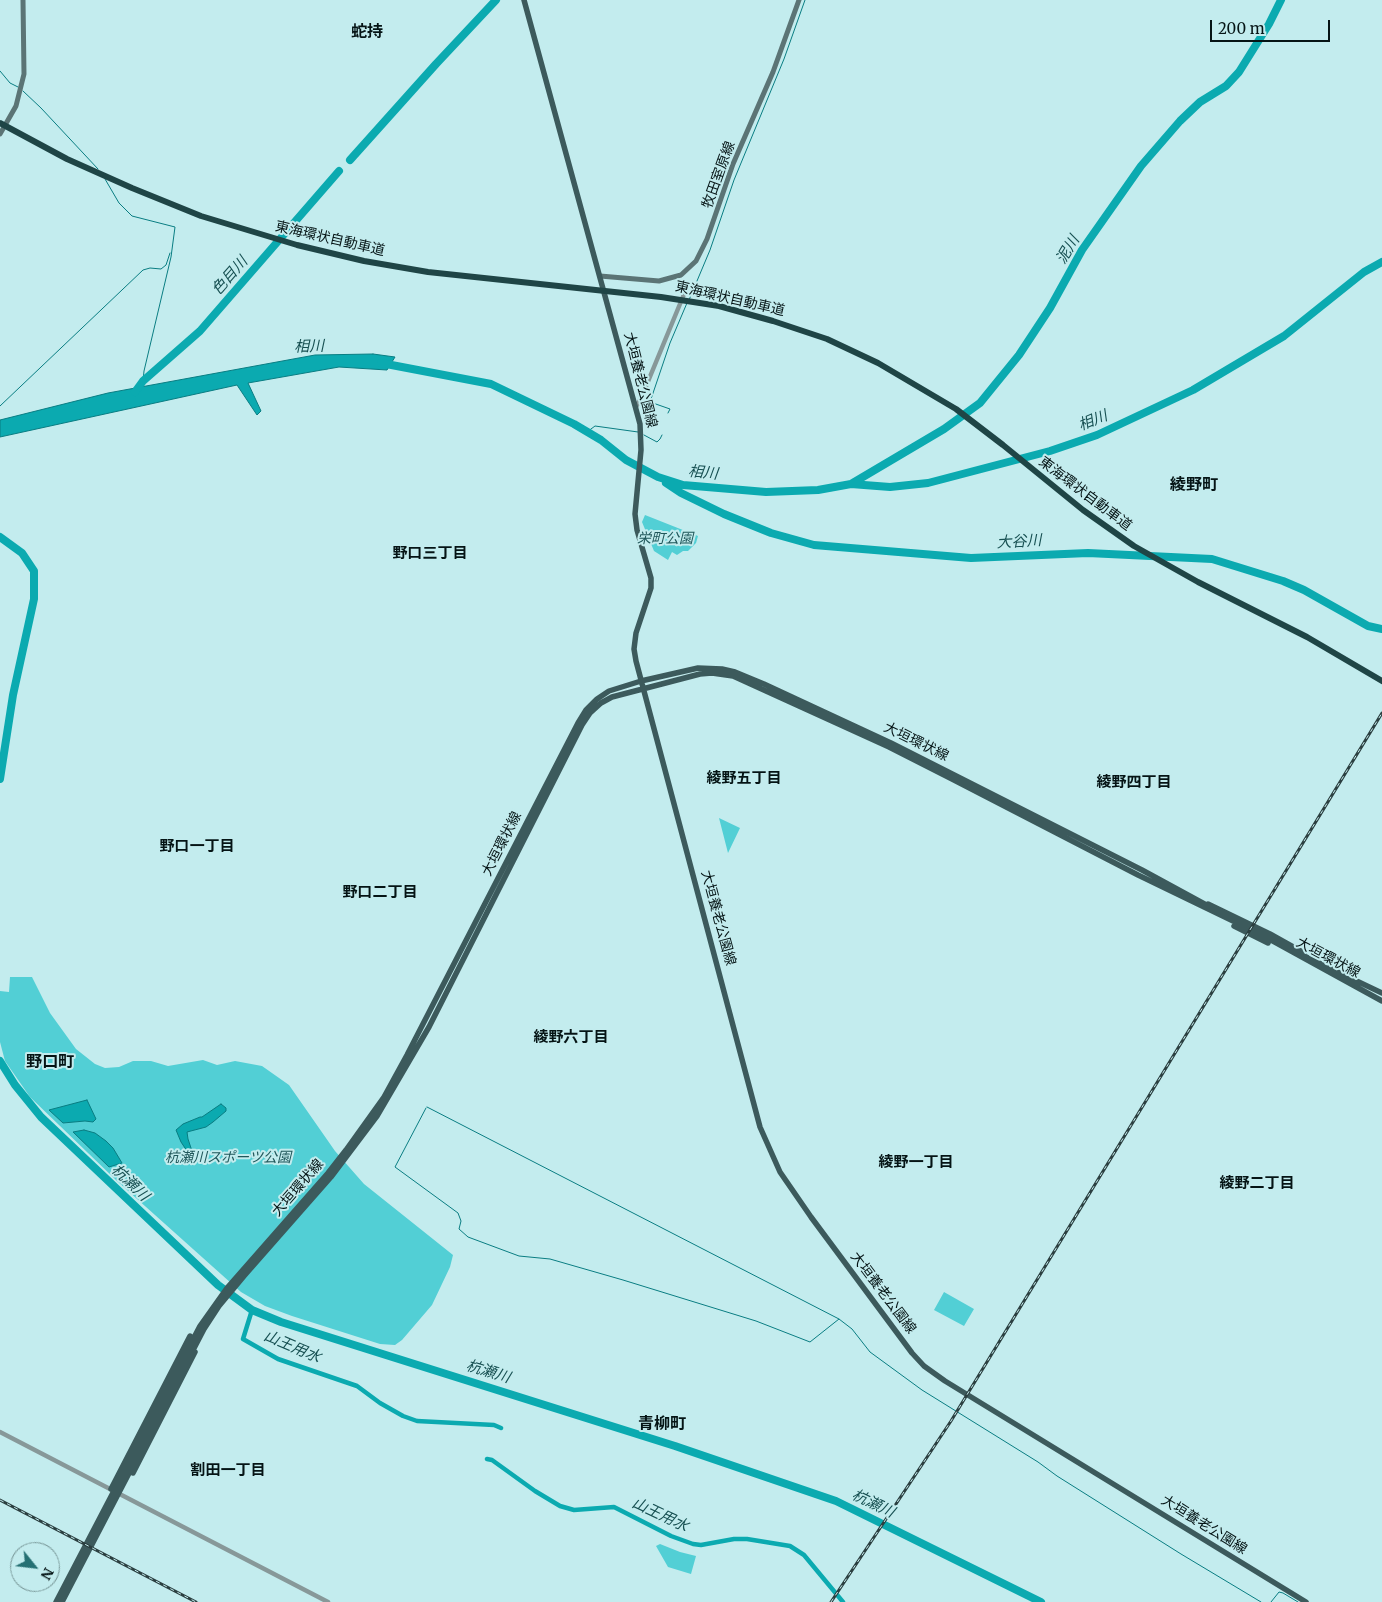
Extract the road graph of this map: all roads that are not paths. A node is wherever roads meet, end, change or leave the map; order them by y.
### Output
1 (22, 0) edge
2 (524, 0) edge
3 (799, 0) edge
4 (0, 122) edge
5 (0, 134) edge
6 (600, 276) junction
7 (687, 287) dead end
8 (636, 407) junction
9 (641, 681) junction
10 (1382, 681) edge
11 (643, 688) junction
12 (1202, 904) junction
13 (1307, 959) junction
14 (1382, 993) edge
15 (1382, 1001) edge
16 (409, 1057) junction
17 (196, 1337) junction
18 (0, 1432) edge
19 (111, 1489) junction
20 (122, 1495) junction
21 (56, 1602) edge
22 (62, 1602) edge
23 (328, 1602) edge
24 (1306, 1602) edge

1 - 5 main road
2 - 6 main road, 大垣養老公園線
3 - 6 main road, 牧田室原線
4 - 10 highway, 東海環状自動車道
6 - 8 main road, 大垣養老公園線
7 - 8 street
8 - 9 main road, 大垣養老公園線
9 - 11 main road, 大垣養老公園線
9 - 12 main road, 大垣環状線
9 - 16 main road, 大垣環状線
11 - 12 main road, 大垣環状線
11 - 16 main road, 大垣環状線
11 - 24 main road, 大垣養老公園線
12 - 13 main road, 大垣環状線
12 - 13 main road
13 - 14 main road, 大垣環状線
13 - 15 main road, 大垣環状線
16 - 17 main road, 大垣環状線
17 - 19 main road
17 - 20 main road
17 - 21 main road, 大垣環状線
17 - 22 main road, 大垣環状線
18 - 19 street
19 - 20 street
20 - 23 street

